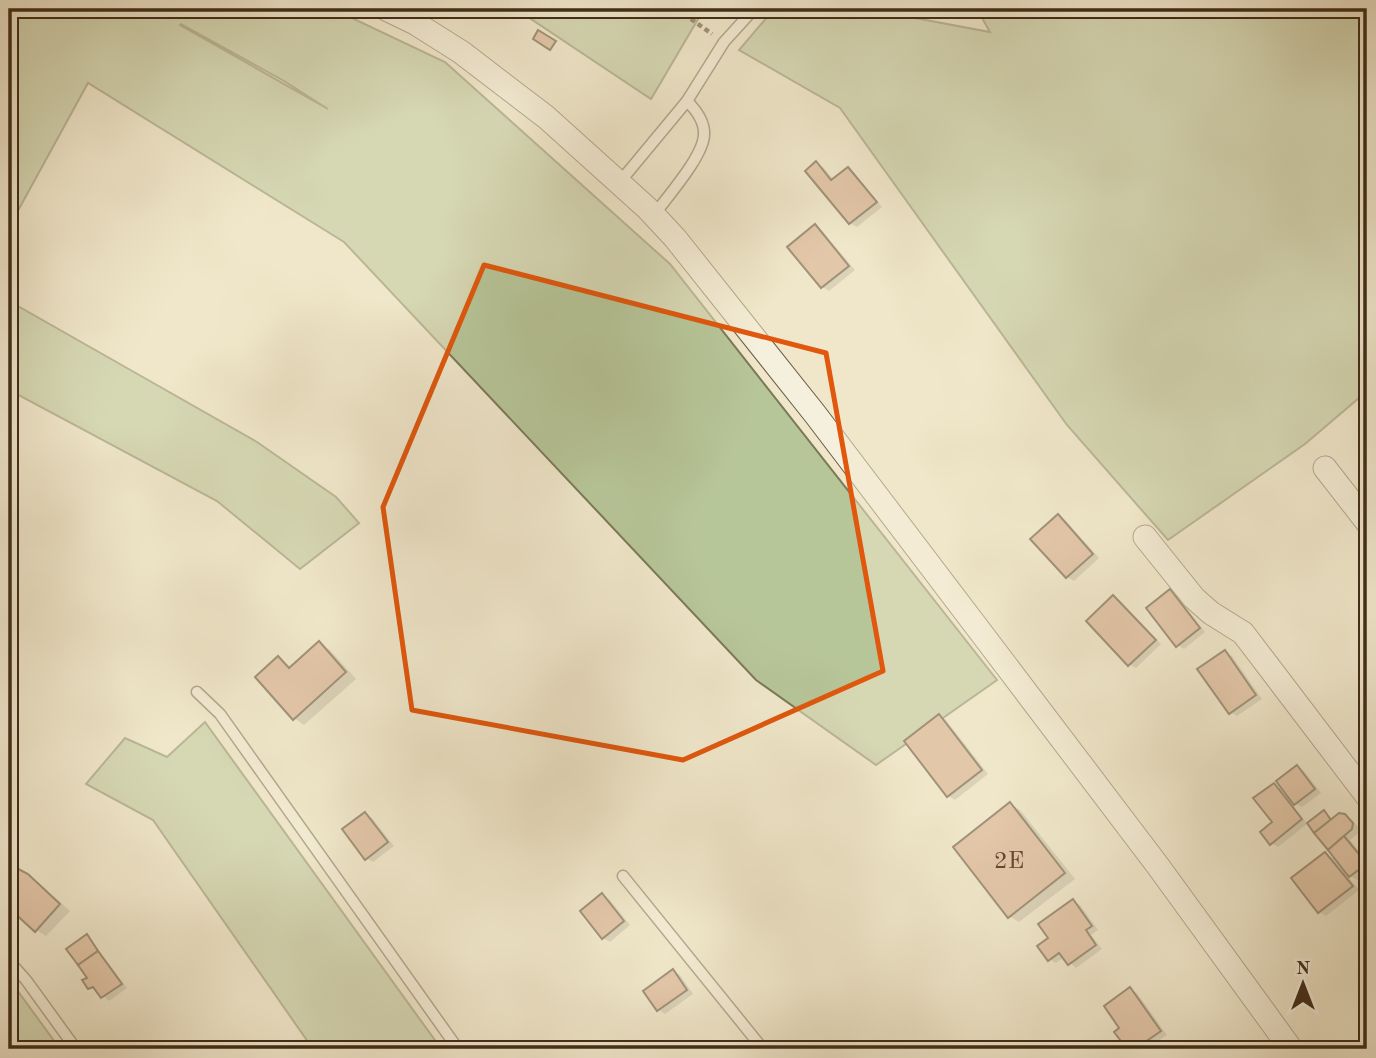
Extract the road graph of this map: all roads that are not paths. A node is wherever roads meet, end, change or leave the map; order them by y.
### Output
1 (386, 9) edge
2 (754, 9) edge
3 (687, 101) junction
4 (619, 183) junction
5 (654, 215) junction
6 (1325, 468) dead end
7 (1367, 522) edge
8 (1145, 537) dead end
9 (197, 692) dead end
10 (1367, 796) edge
11 (623, 876) dead end
12 (9, 961) edge
13 (76, 1049) edge
14 (458, 1049) edge
15 (763, 1049) edge
16 (1291, 1049) edge

1 - 4 street
2 - 3 lane
3 - 4 lane
3 - 5 lane
4 - 5 street
5 - 16 street
6 - 7 street
8 - 10 street
9 - 14 lane
11 - 15 lane
12 - 13 lane

